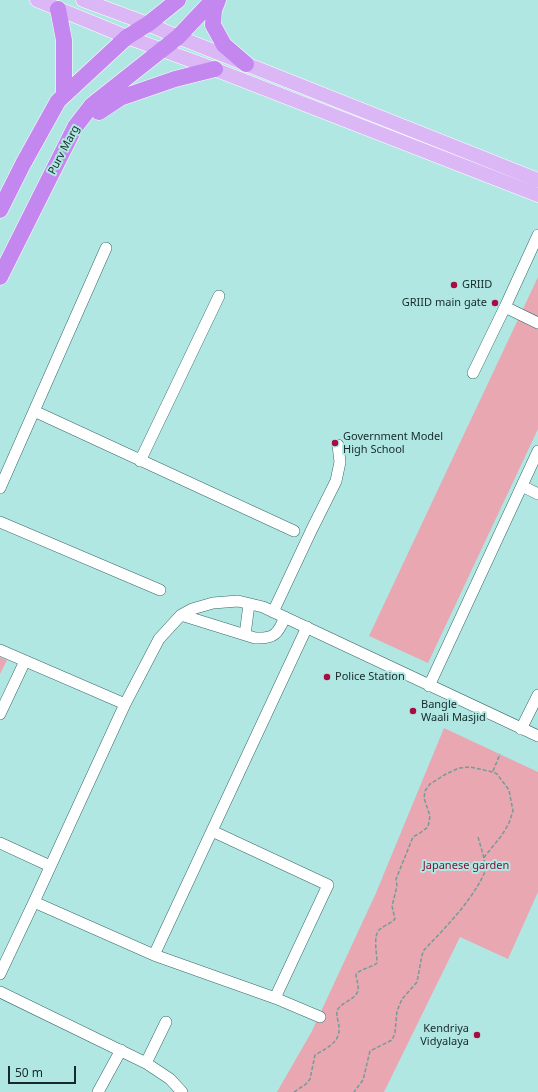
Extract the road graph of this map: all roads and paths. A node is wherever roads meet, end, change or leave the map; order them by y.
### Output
1 (37, 0) edge
2 (83, 0) edge
3 (178, 0) edge
4 (213, 0) edge
5 (218, 0) edge
6 (58, 8) junction
7 (148, 24) junction
8 (127, 37) junction
9 (178, 37) junction
10 (160, 49) junction
11 (246, 64) junction
12 (215, 69) junction
13 (64, 95) junction
14 (75, 127) junction
15 (538, 180) edge
16 (538, 194) edge
17 (0, 210) edge
18 (538, 235) edge
19 (106, 248) dead end
20 (0, 277) edge
21 (219, 296) dead end
22 (505, 307) junction
23 (538, 323) edge
24 (473, 373) dead end
25 (34, 412) junction
26 (338, 445) dead end
27 (538, 451) edge
28 (140, 461) junction
29 (522, 486) junction
30 (0, 488) edge
31 (538, 494) edge
32 (0, 522) edge
33 (294, 531) dead end
34 (160, 590) dead end
35 (249, 604) junction
36 (273, 612) junction
37 (181, 615) junction
38 (285, 617) junction
39 (307, 627) junction
40 (245, 635) junction
41 (0, 650) edge
42 (25, 662) junction
43 (430, 686) junction
44 (538, 695) edge
45 (125, 704) junction
46 (0, 714) edge
47 (521, 729) junction
48 (538, 736) edge
49 (500, 754) dead end
50 (493, 772) junction
51 (212, 831) junction
52 (478, 837) dead end
53 (0, 843) edge
54 (484, 858) junction
55 (50, 866) junction
56 (34, 902) junction
57 (154, 955) junction
58 (0, 974) edge
59 (0, 992) edge
60 (275, 998) junction
61 (320, 1017) dead end
62 (166, 1022) dead end
63 (121, 1050) junction
64 (146, 1063) junction
65 (98, 1092) edge
66 (182, 1092) edge
67 (294, 1092) edge
68 (354, 1092) edge

1 - 6 main road
2 - 7 main road
3 - 7 highway
4 - 9 highway, Purv Marg
5 - 11 highway
6 - 8 main road
6 - 13 highway
7 - 8 highway
7 - 9 main road
8 - 10 main road
8 - 13 highway
9 - 10 highway, Purv Marg
9 - 11 main road
10 - 12 main road
10 - 14 highway, Purv Marg
11 - 15 main road
12 - 14 highway
12 - 16 main road
13 - 17 highway
14 - 20 highway, Purv Marg
18 - 22 street
19 - 25 street
21 - 28 street
22 - 23 street
22 - 24 street
25 - 28 street
25 - 30 street
26 - 36 street
27 - 29 street
28 - 33 street
29 - 31 street
29 - 43 street
32 - 34 street
35 - 36 street
35 - 37 street
35 - 40 street
36 - 38 street
37 - 40 street
37 - 45 street
38 - 39 street
38 - 40 street
39 - 43 street
39 - 51 street
41 - 42 street
42 - 45 street
42 - 46 street
43 - 47 street
44 - 47 street
45 - 55 street
47 - 48 street
49 - 50 path
50 - 54 path
50 - 67 path
51 - 57 street
51 - 60 street
52 - 54 path
53 - 55 street
54 - 68 path
55 - 56 street
56 - 57 street
56 - 58 street
57 - 60 street
59 - 63 street
60 - 61 street
62 - 64 street
63 - 64 street
63 - 65 street
64 - 66 street

